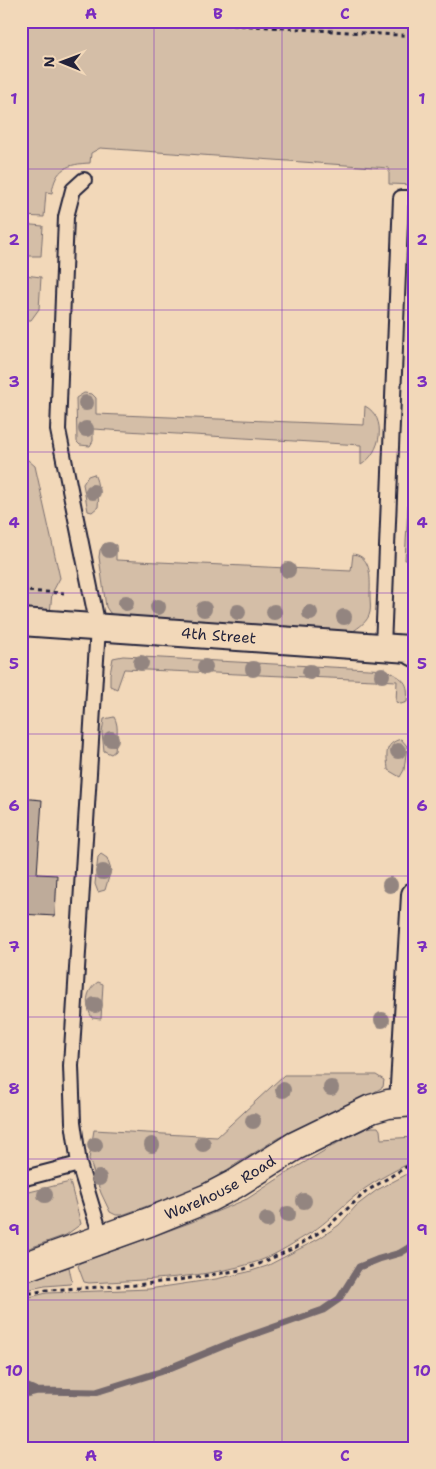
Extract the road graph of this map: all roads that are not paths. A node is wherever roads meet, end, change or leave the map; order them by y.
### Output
1 (84, 180) dead end
2 (415, 198) edge
3 (21, 622) edge
4 (98, 627) junction
5 (383, 647) junction
6 (415, 653) edge
7 (415, 896) edge
8 (409, 1102) edge
9 (79, 1164) junction
10 (21, 1179) edge
11 (102, 1240) junction
12 (21, 1268) edge

1 - 4 lane
2 - 5 lane
3 - 4 street, 4th Street
4 - 5 street, 4th Street
4 - 9 lane
5 - 6 street, 4th Street
7 - 8 street
8 - 11 street, Warehouse Road
9 - 10 lane
9 - 11 lane
11 - 12 street, Warehouse Road

